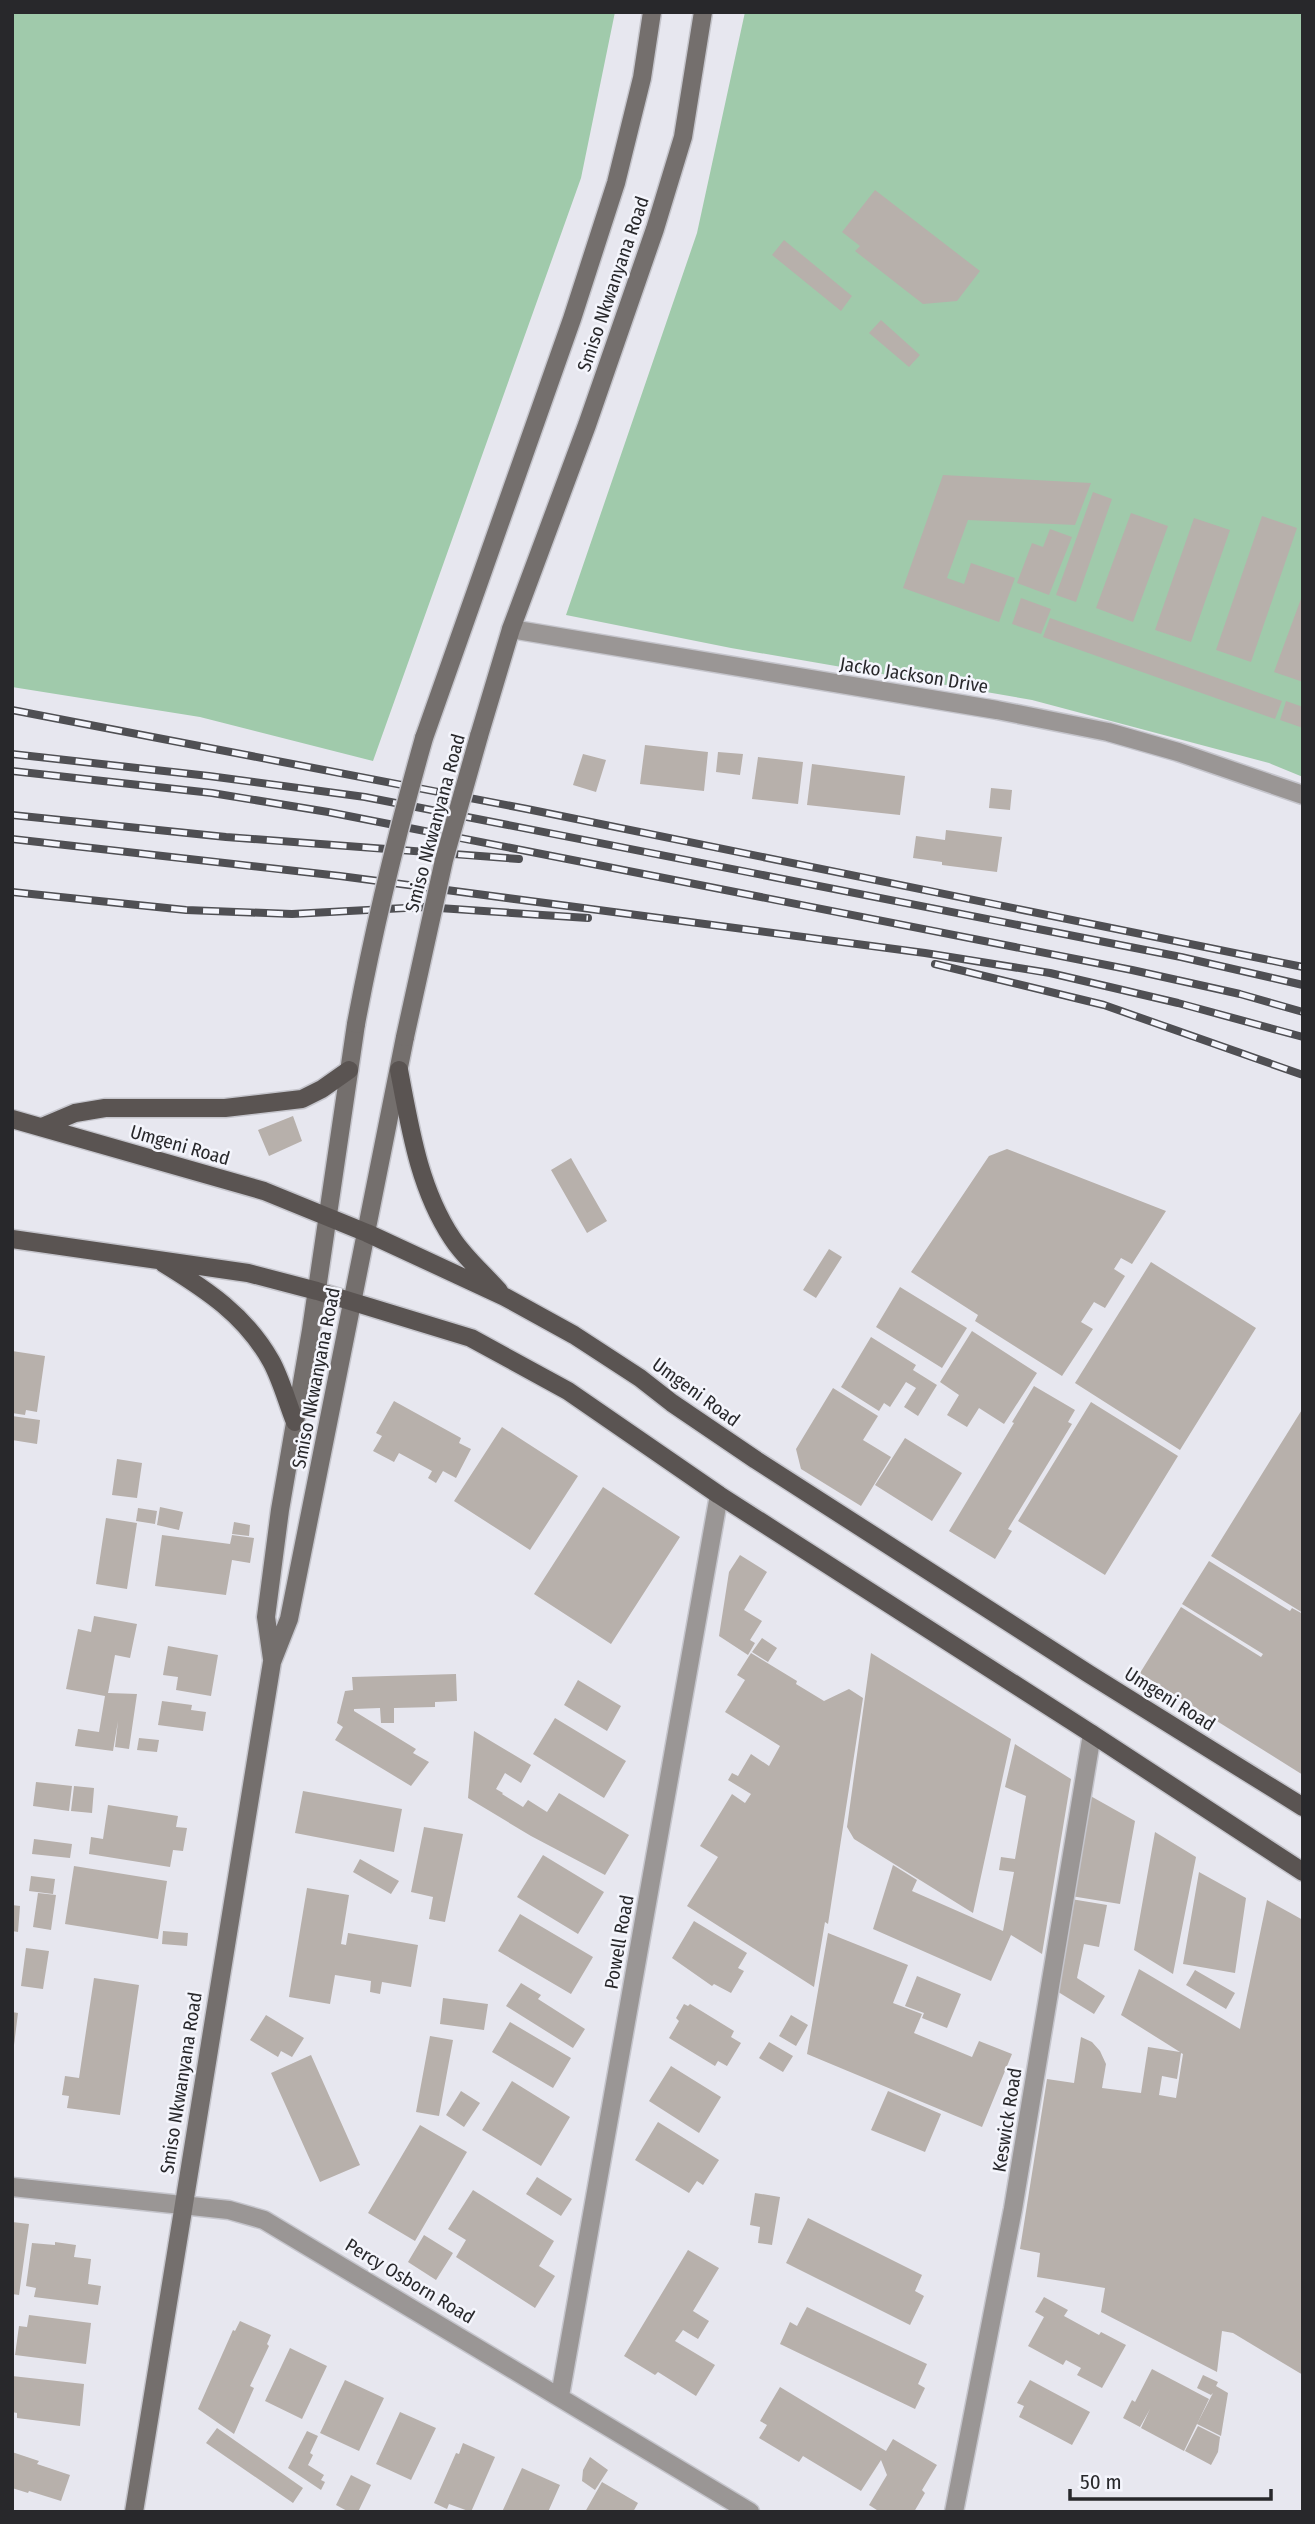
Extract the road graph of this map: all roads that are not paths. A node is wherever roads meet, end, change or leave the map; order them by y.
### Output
1 (652, 12) edge
2 (703, 12) edge
3 (511, 629) junction
4 (1303, 795) edge
5 (349, 1070) junction
6 (399, 1070) junction
7 (12, 1119) edge
8 (42, 1127) junction
9 (327, 1217) junction
10 (367, 1233) junction
11 (12, 1240) edge
12 (157, 1259) junction
13 (317, 1291) junction
14 (505, 1297) junction
15 (353, 1302) junction
16 (295, 1422) junction
17 (719, 1495) junction
18 (272, 1662) junction
19 (1092, 1734) junction
20 (1303, 1807) edge
21 (1303, 1872) edge
22 (12, 2187) edge
23 (182, 2206) junction
24 (560, 2396) junction
25 (134, 2512) edge
26 (750, 2512) edge
27 (954, 2512) edge

1 - 5 street, Smiso Nkwanyana Road, bridge
2 - 3 street, Smiso Nkwanyana Road
3 - 4 street, Jacko Jackson Drive
3 - 6 street, Smiso Nkwanyana Road, bridge
5 - 8 main road
5 - 9 street, Smiso Nkwanyana Road
6 - 10 street, Smiso Nkwanyana Road
6 - 14 main road
7 - 8 main road, Umgeni Road
8 - 9 main road, Umgeni Road
9 - 10 main road, Umgeni Road
9 - 13 street, Smiso Nkwanyana Road
10 - 14 main road, Umgeni Road
10 - 15 street, Smiso Nkwanyana Road
11 - 12 main road
12 - 13 main road
12 - 16 main road
13 - 15 main road
13 - 16 street, Smiso Nkwanyana Road
14 - 20 main road, Umgeni Road
15 - 17 main road
15 - 18 street, Smiso Nkwanyana Road
16 - 18 street, Smiso Nkwanyana Road
17 - 19 main road
17 - 24 street, Powell Road
18 - 23 street, Smiso Nkwanyana Road
19 - 21 main road
19 - 27 street, Keswick Road
22 - 23 street, Percy Osborn Road
23 - 24 street, Percy Osborn Road
23 - 25 street, Smiso Nkwanyana Road
24 - 26 street, Percy Osborn Road

